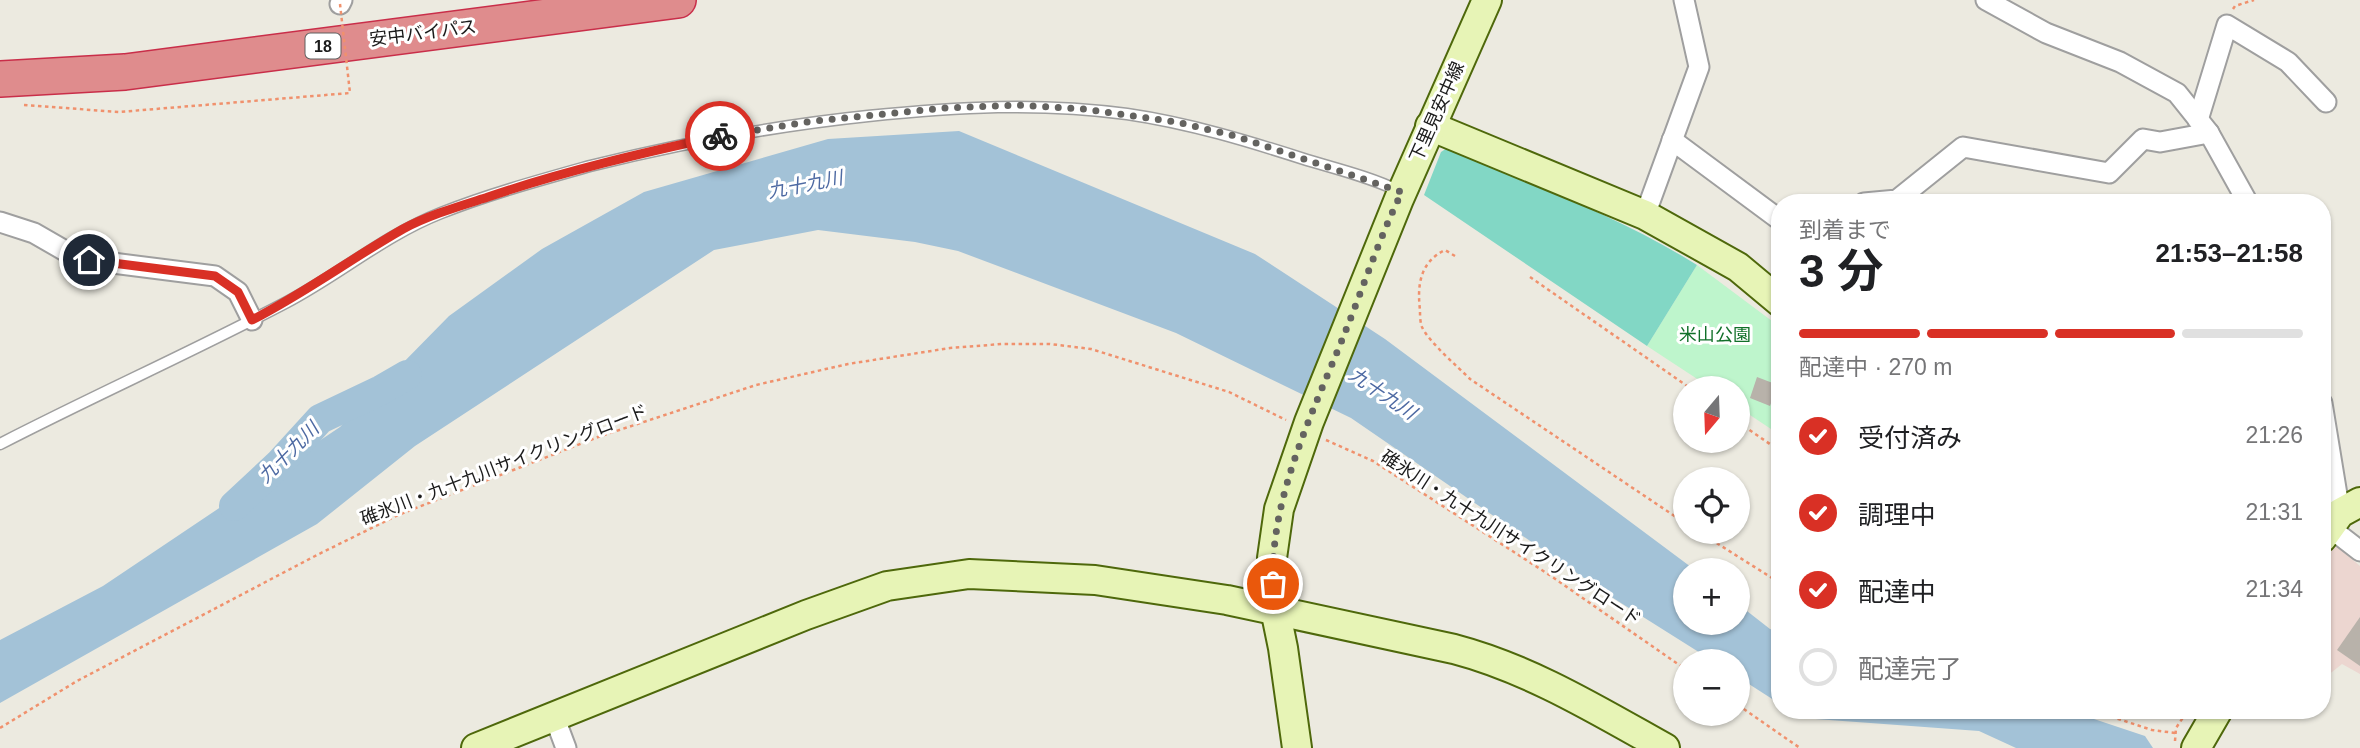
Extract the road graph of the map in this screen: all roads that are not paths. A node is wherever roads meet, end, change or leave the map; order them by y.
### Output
1 (1487, 0) edge
2 (1684, 0) edge
3 (1986, 0) edge
4 (655, 1) edge
5 (7, 91) edge
6 (2326, 102) dead end
7 (1430, 126) junction
8 (2203, 126) junction
9 (1672, 140) junction
10 (1904, 194) edge
11 (2240, 194) edge
12 (1401, 195) junction
13 (1771, 213) edge
14 (1645, 215) junction
15 (0, 222) edge
16 (1771, 294) edge
17 (252, 320) junction
18 (0, 444) edge
19 (2331, 485) edge
20 (2335, 521) edge
21 (2360, 551) edge
22 (1275, 609) junction
23 (554, 716) junction
24 (2209, 719) edge
25 (2187, 741) edge
26 (476, 748) edge
27 (566, 748) edge
28 (1297, 748) edge
29 (1665, 748) edge

1 - 7 street, 下里見安中線
2 - 9 street
3 - 8 street
4 - 5 highway, 安中バイパス / 18
6 - 8 street
7 - 12 street, 下里見安中線
7 - 14 street
8 - 10 street
8 - 11 street
9 - 13 street
9 - 14 street
12 - 17 lane
12 - 22 street, 下里見安中線
14 - 16 street
15 - 17 street
17 - 18 lane
19 - 20 street
20 - 21 street
22 - 23 street
22 - 28 street, 下里見安中線
22 - 29 street
23 - 26 street
23 - 27 street
24 - 25 street

